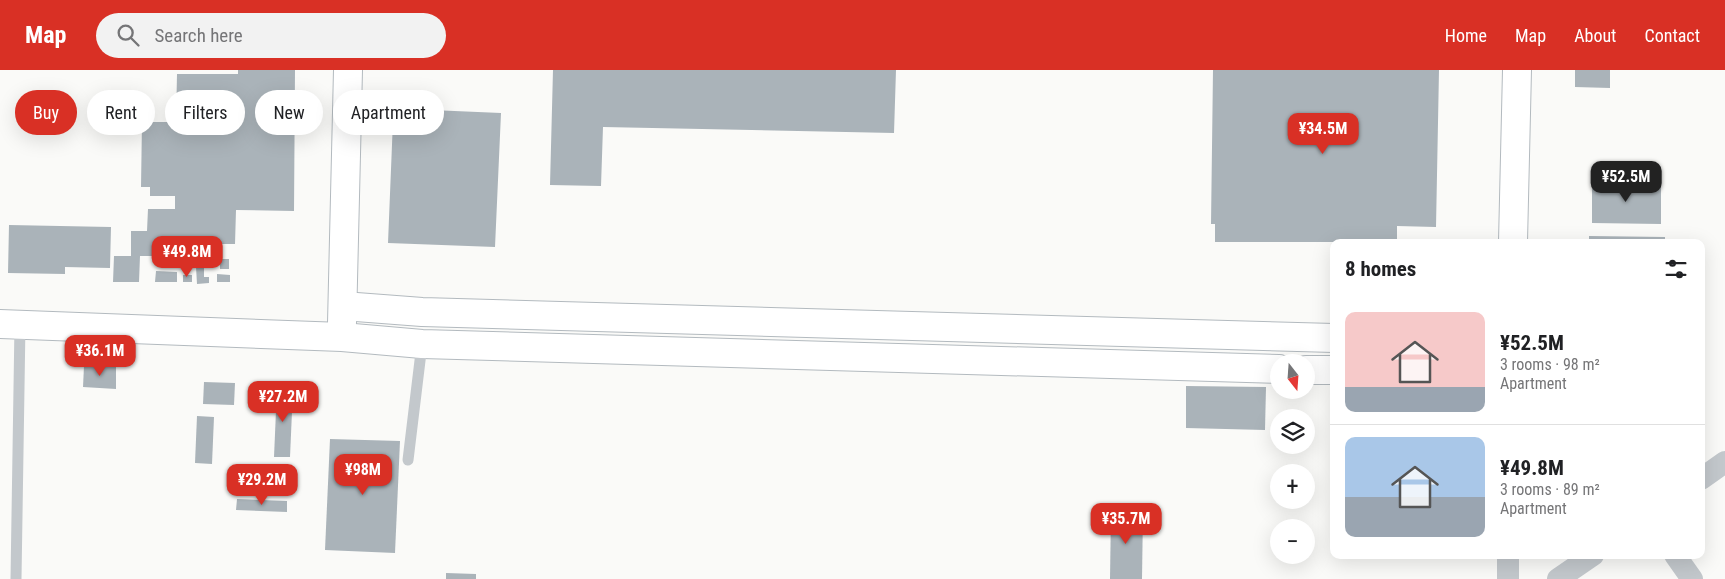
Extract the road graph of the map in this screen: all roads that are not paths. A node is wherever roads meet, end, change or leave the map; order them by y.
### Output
1 (348, 70) edge
2 (1517, 70) edge
3 (1514, 239) edge
4 (343, 306) junction
5 (10, 324) edge
6 (342, 337) junction
7 (1330, 338) edge
8 (422, 344) junction
9 (1270, 369) edge
10 (1315, 370) edge
11 (1330, 370) edge
12 (408, 460) dead end
13 (1725, 462) edge
14 (1705, 476) edge
15 (1508, 559) edge
16 (1587, 559) edge
17 (1678, 559) edge
18 (16, 579) edge
19 (1508, 579) edge
20 (1558, 579) edge
21 (1692, 579) edge

1 - 4 street
2 - 3 street
4 - 6 street
4 - 7 street
5 - 6 street
5 - 18 lane
6 - 8 street
8 - 9 street
8 - 12 lane
10 - 11 street
13 - 14 street
15 - 19 street
16 - 20 street
17 - 21 street

